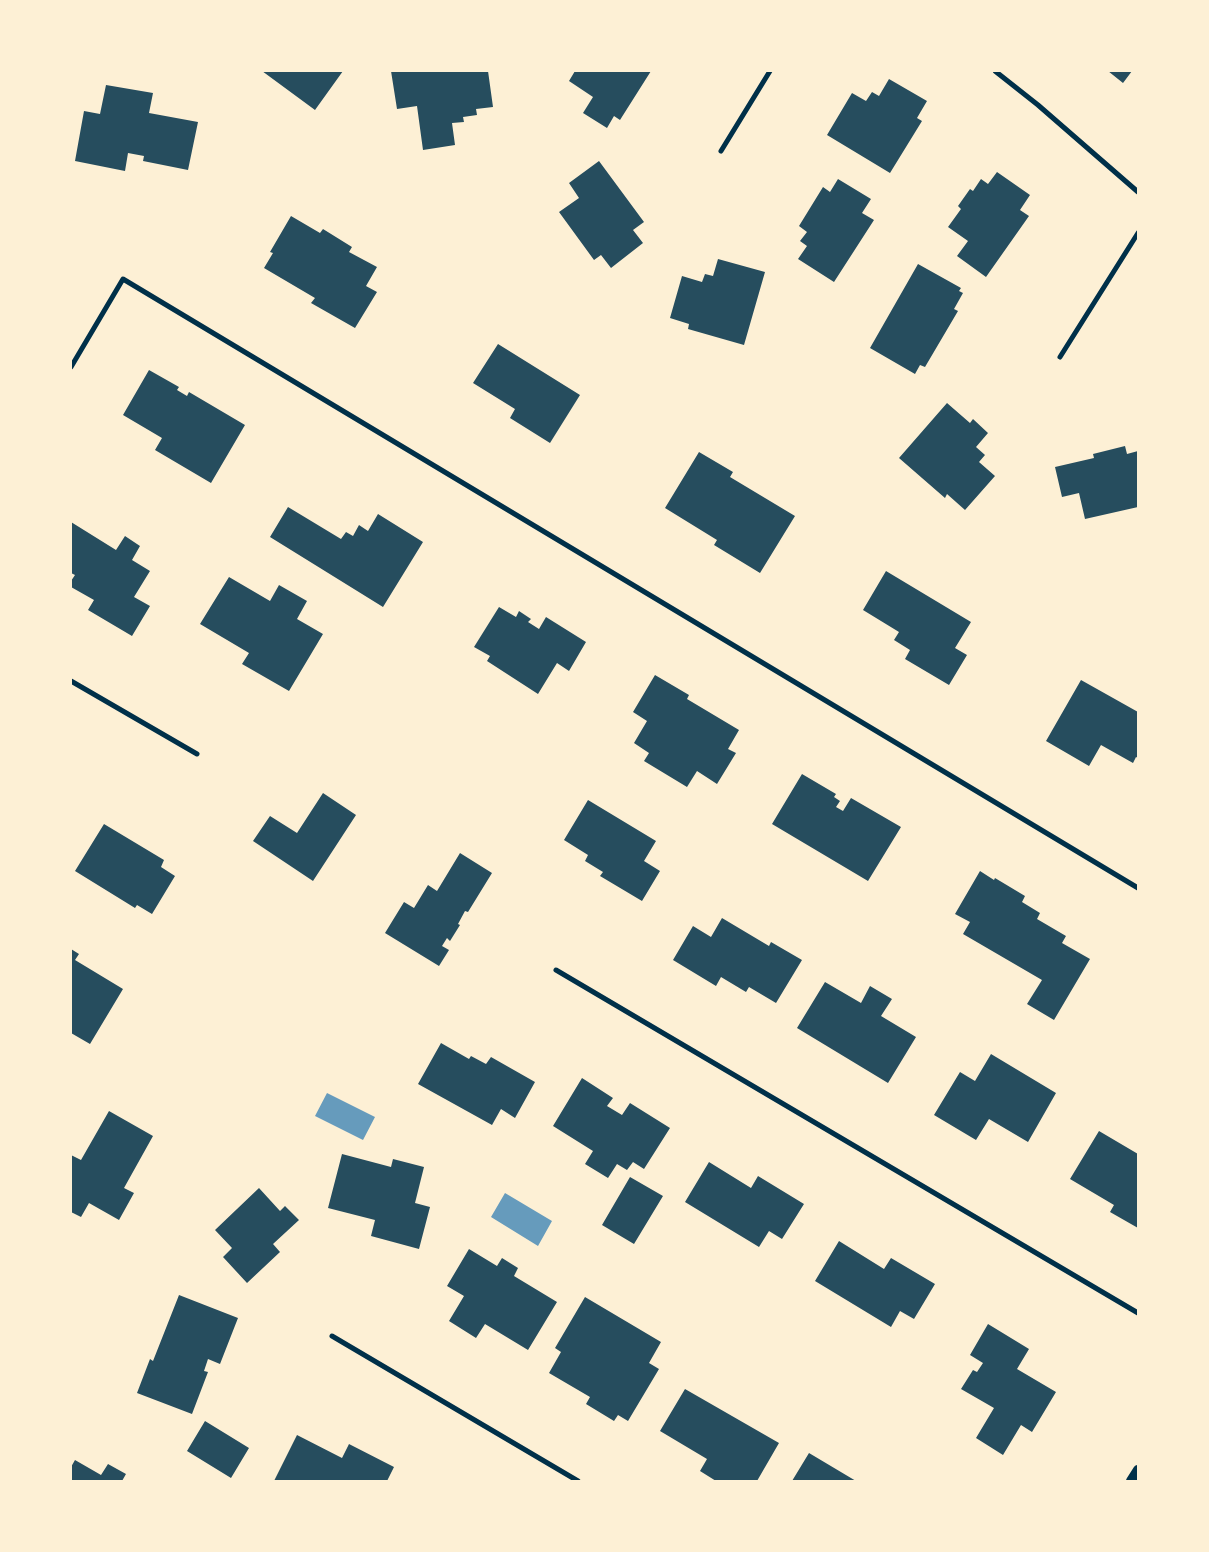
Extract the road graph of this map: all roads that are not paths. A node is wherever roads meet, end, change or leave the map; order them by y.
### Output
1 (770, 71) edge
2 (995, 71) edge
3 (721, 151) dead end
4 (1138, 192) edge
5 (1138, 233) edge
6 (1060, 356) dead end
7 (71, 367) edge
8 (71, 681) edge
9 (197, 754) dead end
10 (1138, 888) edge
11 (556, 970) dead end
12 (1138, 1313) edge
13 (332, 1336) dead end
14 (1138, 1470) edge
15 (578, 1481) edge
16 (1131, 1481) edge

1 - 3 street
2 - 4 street
5 - 6 street
7 - 10 street
8 - 9 street
11 - 12 street
13 - 15 street
14 - 16 main road

